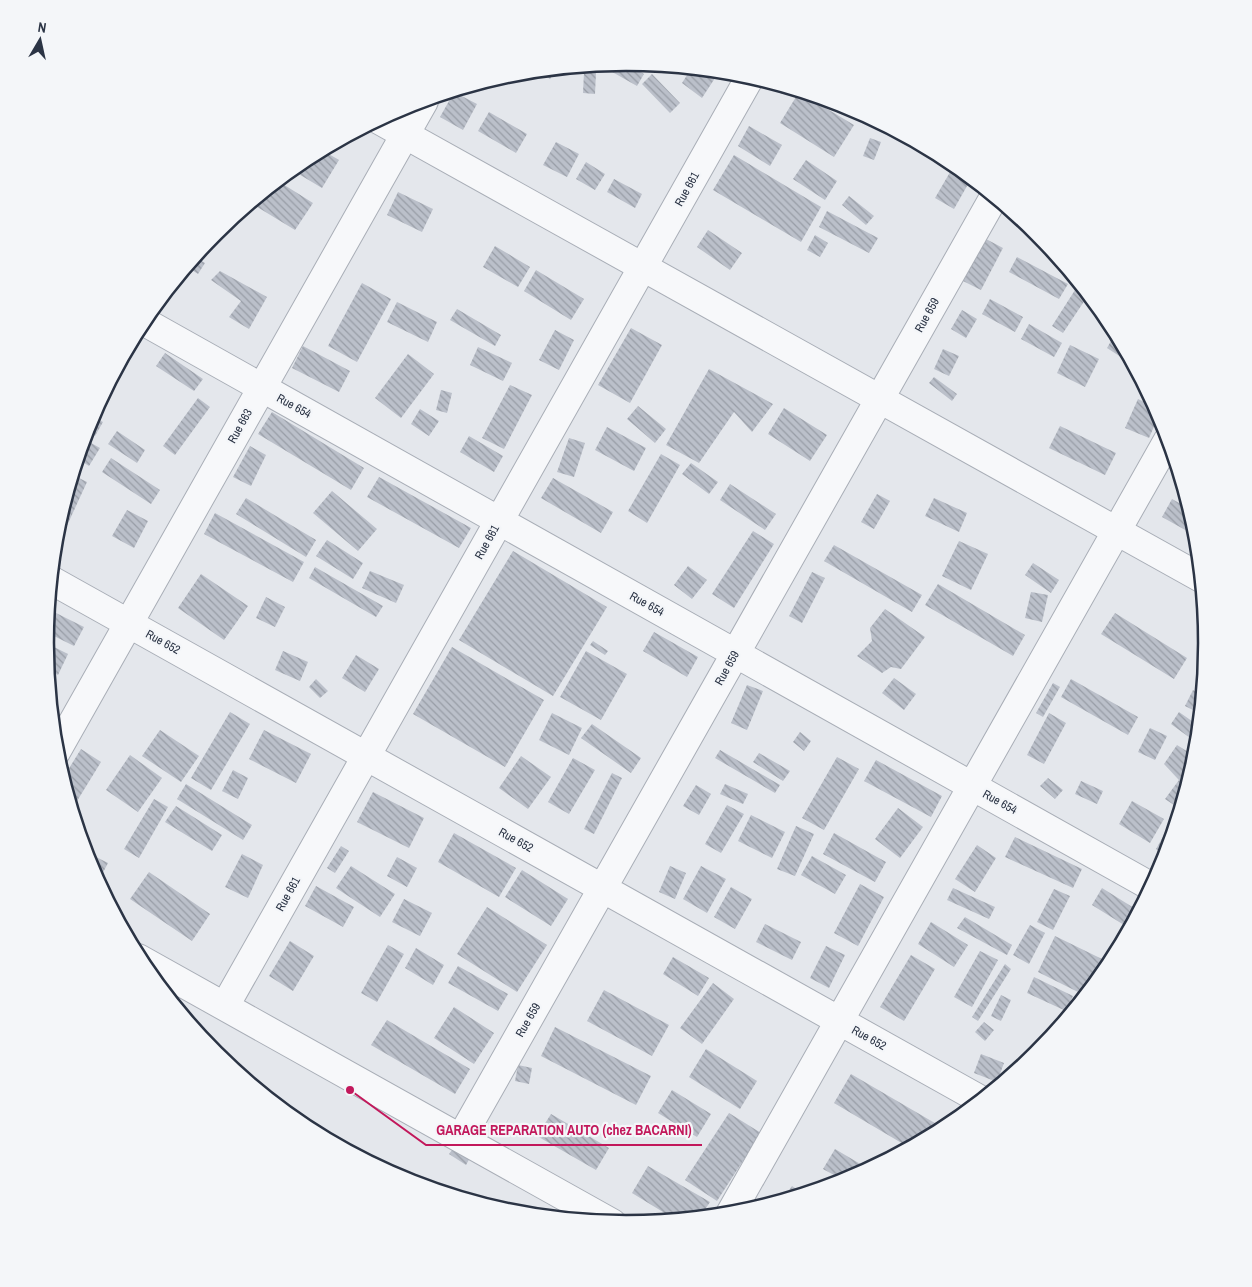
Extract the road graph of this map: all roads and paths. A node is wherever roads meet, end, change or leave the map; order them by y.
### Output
1 (746, 84) edge
2 (418, 111) edge
3 (387, 124) edge
4 (405, 134) junction
5 (991, 203) edge
6 (643, 267) junction
7 (150, 326) edge
8 (261, 388) junction
9 (880, 399) junction
10 (1163, 448) edge
11 (499, 521) junction
12 (1116, 531) junction
13 (1194, 574) edge
14 (57, 584) edge
15 (129, 623) junction
16 (735, 654) junction
17 (63, 740) edge
18 (366, 756) junction
19 (973, 786) junction
20 (1145, 883) edge
21 (603, 889) junction
22 (154, 967) edge
23 (225, 1006) junction
24 (840, 1021) junction
25 (975, 1096) edge
26 (461, 1138) junction
27 (735, 1206) edge
28 (598, 1215) edge

1 - 6 street, Rue 661
2 - 4 street, Rue 663
3 - 4 street
4 - 6 street
4 - 8 street, Rue 663
5 - 9 street, Rue 659
6 - 9 street
6 - 11 street, Rue 661
7 - 8 street, Rue 654
8 - 11 street, Rue 654
8 - 15 street, Rue 663
9 - 12 street
9 - 16 street, Rue 659
10 - 12 street
11 - 16 street, Rue 654
11 - 18 street, Rue 661
12 - 13 street
12 - 19 street
14 - 15 street, Rue 652
15 - 17 street, Rue 663
15 - 18 street, Rue 652
16 - 19 street, Rue 654
16 - 21 street, Rue 659
18 - 21 street, Rue 652
18 - 23 street, Rue 661
19 - 20 street, Rue 654
19 - 24 street
21 - 24 street, Rue 652
21 - 26 street, Rue 659
22 - 23 street
23 - 26 street
24 - 25 street, Rue 652
24 - 27 street
26 - 28 street

